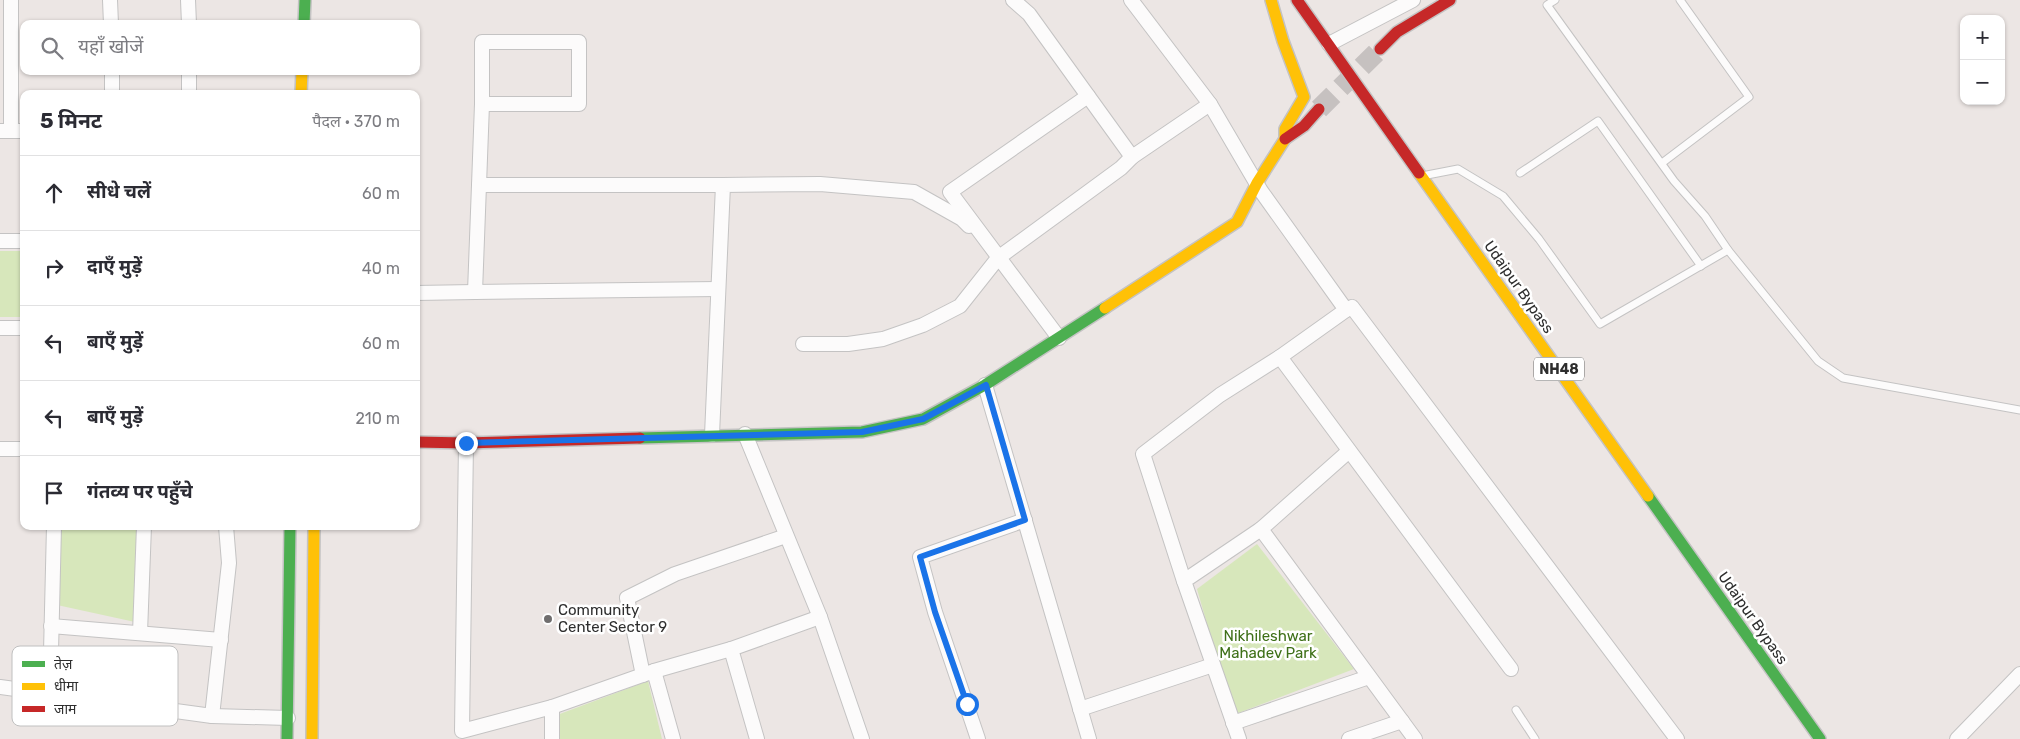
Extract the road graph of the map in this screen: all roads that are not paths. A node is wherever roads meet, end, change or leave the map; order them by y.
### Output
1 (110, 0) edge
2 (188, 0) edge
3 (305, 0) edge
4 (1013, 0) edge
5 (1131, 0) edge
6 (1271, 0) edge
7 (1296, 0) edge
8 (1412, 0) edge
9 (1450, 0) edge
10 (1555, 0) edge
11 (1680, 0) edge
12 (7, 8) edge
13 (111, 20) edge
14 (189, 20) edge
15 (304, 20) edge
16 (1329, 44) junction
17 (1380, 49) tunnel mouth
18 (112, 75) edge
19 (189, 75) edge
20 (302, 75) edge
21 (112, 90) edge
22 (189, 90) edge
23 (302, 90) edge
24 (1088, 96) junction
25 (482, 104) junction
26 (1210, 104) junction
27 (1319, 109) tunnel mouth
28 (12, 131) edge
29 (1285, 139) junction
30 (1132, 156) junction
31 (1662, 163) junction
32 (1520, 173) dead end
33 (1422, 176) junction
34 (1257, 183) junction
35 (479, 185) junction
36 (723, 185) junction
37 (0, 241) edge
38 (20, 241) edge
39 (1728, 250) junction
40 (998, 258) junction
41 (1701, 266) junction
42 (718, 289) junction
43 (420, 292) edge
44 (475, 292) junction
45 (1346, 310) junction
46 (0, 328) edge
47 (20, 328) edge
48 (1059, 338) junction
49 (803, 344) dead end
50 (1280, 357) junction
51 (986, 385) junction
52 (2020, 410) edge
53 (745, 434) junction
54 (712, 435) junction
55 (420, 442) edge
56 (466, 443) junction
57 (0, 449) edge
58 (20, 449) edge
59 (1349, 451) junction
60 (1025, 520) junction
61 (1261, 529) junction
62 (54, 530) edge
63 (144, 530) edge
64 (226, 530) edge
65 (290, 530) edge
66 (314, 530) edge
67 (786, 536) junction
68 (1184, 580) junction
69 (820, 617) junction
70 (51, 626) junction
71 (140, 633) junction
72 (221, 640) junction
73 (51, 646) edge
74 (731, 649) junction
75 (1213, 664) junction
76 (1511, 668) dead end
77 (648, 673) junction
78 (2020, 674) edge
79 (1368, 677) junction
80 (552, 708) junction
81 (1080, 709) junction
82 (1516, 710) dead end
83 (178, 711) edge
84 (212, 716) junction
85 (288, 718) junction
86 (1402, 721) junction
87 (1233, 723) junction
88 (462, 735) edge
89 (287, 739) edge
90 (312, 739) edge
91 (552, 739) edge
92 (673, 739) edge
93 (757, 739) edge
94 (862, 739) edge
95 (978, 739) edge
96 (1089, 739) edge
97 (1239, 739) edge
98 (1350, 739) edge
99 (1415, 739) edge
100 (1535, 739) edge
101 (1677, 739) edge
102 (1820, 739) edge
103 (1958, 739) edge

1 - 13 street
2 - 14 street
3 - 15 main road
4 - 24 street
5 - 26 street
6 - 29 main road
7 - 16 main road, Udaipur Bypass / NH48
8 - 16 street
9 - 17 main road
10 - 31 lane
11 - 31 lane
12 - 28 street
16 - 33 main road, Udaipur Bypass / NH48
18 - 21 street
19 - 22 street
20 - 23 main road
24 - 30 street
24 - 40 street
25 - 25 street
25 - 35 street
26 - 30 street
26 - 34 street
27 - 29 main road
29 - 34 main road
30 - 40 street
31 - 39 lane
32 - 41 lane
33 - 41 lane
33 - 102 main road, Udaipur Bypass / NH48
34 - 45 street
34 - 48 main road
35 - 36 street
35 - 44 street
36 - 40 street
36 - 42 street
37 - 38 street
39 - 41 lane
39 - 52 lane
40 - 48 street
40 - 49 street
42 - 44 street
42 - 54 street
43 - 44 street
45 - 50 street
45 - 101 street
46 - 47 street
48 - 51 main road
50 - 59 street
50 - 68 street
51 - 53 main road
51 - 60 street
53 - 54 main road
53 - 67 street
54 - 56 main road
55 - 56 main road
56 - 88 street
57 - 58 street
59 - 61 street
59 - 76 street
60 - 81 street
60 - 95 street
61 - 68 street
61 - 79 street
62 - 70 street
63 - 71 street
64 - 72 street
65 - 85 main road
66 - 90 main road
67 - 69 street
67 - 77 street
68 - 75 street
69 - 74 street
69 - 94 street
70 - 71 street
70 - 73 street
71 - 72 street
72 - 84 street
74 - 77 street
74 - 93 street
75 - 81 street
75 - 87 street
77 - 80 street
77 - 92 street
78 - 103 street
79 - 86 street
79 - 87 street
80 - 88 street
80 - 91 street
81 - 96 street
82 - 100 lane
83 - 84 street
84 - 85 street
85 - 89 main road
86 - 98 street
86 - 99 street
87 - 97 street

